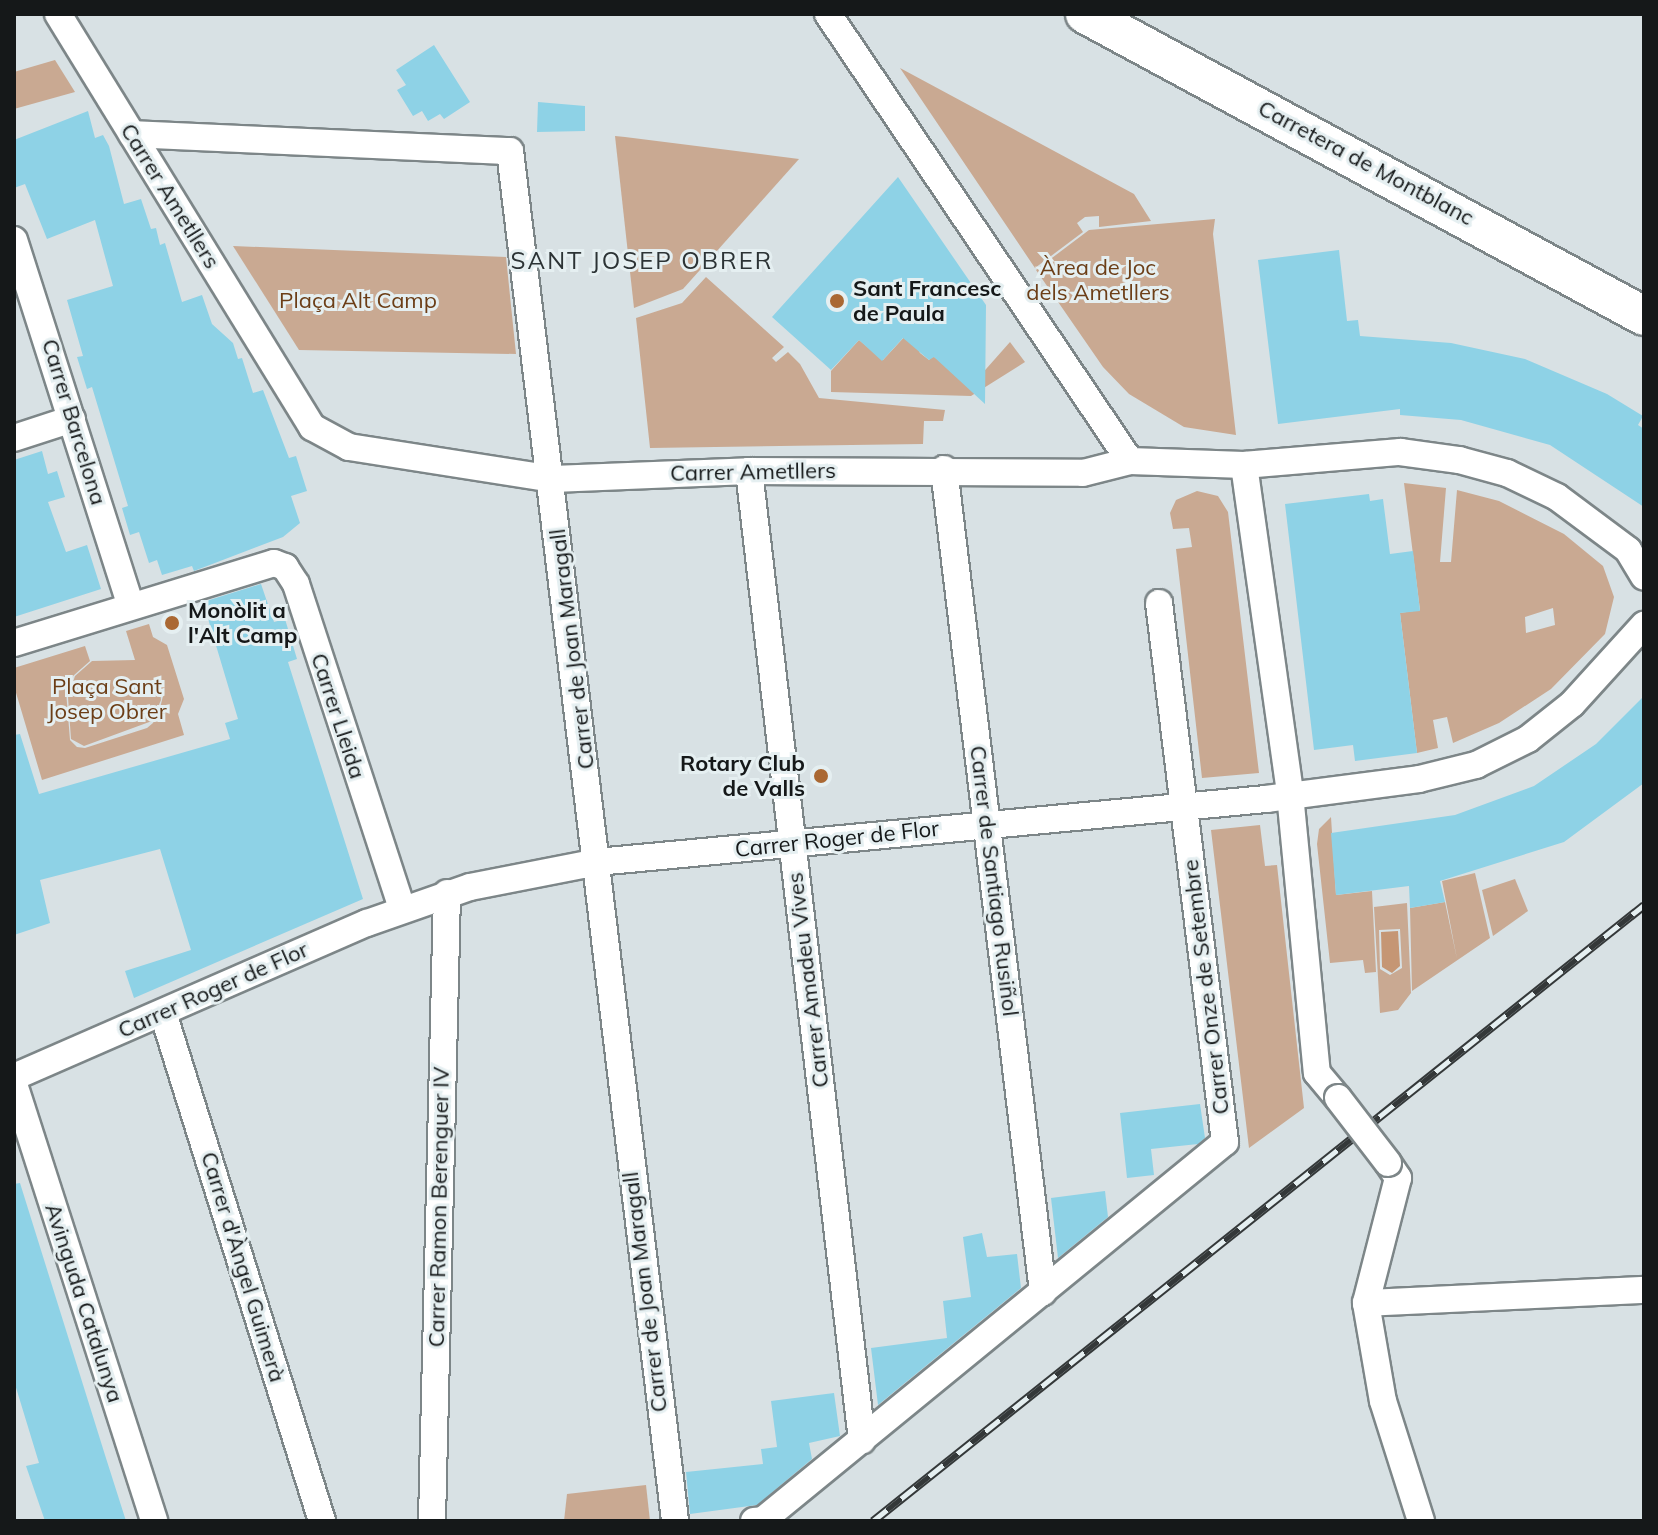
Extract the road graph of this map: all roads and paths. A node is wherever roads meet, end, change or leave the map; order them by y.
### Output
1 (58, 14) edge
2 (828, 14) edge
3 (1085, 14) edge
4 (132, 134) junction
5 (14, 240) edge
6 (1644, 316) edge
7 (72, 419) junction
8 (14, 438) edge
9 (1130, 461) junction
10 (1244, 465) junction
11 (944, 469) junction
12 (749, 471) junction
13 (553, 479) junction
14 (1644, 577) edge
15 (1159, 603) dead end
16 (131, 606) junction
17 (1644, 625) edge
18 (14, 643) edge
19 (1290, 794) junction
20 (1183, 808) junction
21 (987, 824) junction
22 (792, 844) junction
23 (597, 862) junction
24 (447, 893) junction
25 (402, 908) junction
26 (163, 1013) junction
27 (14, 1077) edge
28 (14, 1084) edge
29 (1644, 1290) edge
30 (1043, 1292) junction
31 (1366, 1303) junction
32 (862, 1440) junction
33 (154, 1521) edge
34 (322, 1521) edge
35 (432, 1521) edge
36 (675, 1521) edge
37 (754, 1521) edge
38 (1421, 1521) edge

1 - 4 street, Carrer Ametllers
2 - 9 street
3 - 6 main road, Carretera de Montblanc
4 - 13 street, Carrer Ametllers
4 - 13 street, Carrer de Joan Maragall
5 - 7 street, Carrer Barcelona
7 - 8 street
7 - 16 street, Carrer Barcelona
9 - 10 street, Carrer Ametllers
9 - 11 street, Carrer Ametllers
10 - 14 street, Carrer Ametllers
10 - 19 street
11 - 12 street, Carrer Ametllers
11 - 21 street, Carrer de Santiago Rusiñol
12 - 13 street, Carrer Ametllers
12 - 22 street, Carrer Amadeu Vives
13 - 23 street, Carrer de Joan Maragall
15 - 20 street, Carrer Onze de Setembre
16 - 18 street, Carrer Lleida
16 - 25 street, Carrer Lleida
17 - 19 street, Carrer Roger de Flor
19 - 20 street, Carrer Roger de Flor
19 - 31 street, bridge
20 - 21 street, Carrer Roger de Flor
20 - 30 street, Carrer Onze de Setembre
21 - 22 street, Carrer Roger de Flor
21 - 30 street, Carrer de Santiago Rusiñol
22 - 23 street, Carrer Roger de Flor
22 - 32 street, Carrer Amadeu Vives
23 - 24 street, Carrer Roger de Flor
23 - 36 street, Carrer de Joan Maragall
24 - 25 street, Carrer Roger de Flor
24 - 35 street, Carrer Ramon Berenguer IV
25 - 26 street, Carrer Roger de Flor
26 - 27 street, Carrer Roger de Flor
26 - 34 street, Carrer d'Àngel Guimerà
28 - 33 street, Avinguda Catalunya
29 - 31 street
30 - 32 street, Carrer Onze de Setembre
31 - 38 street
32 - 37 street

